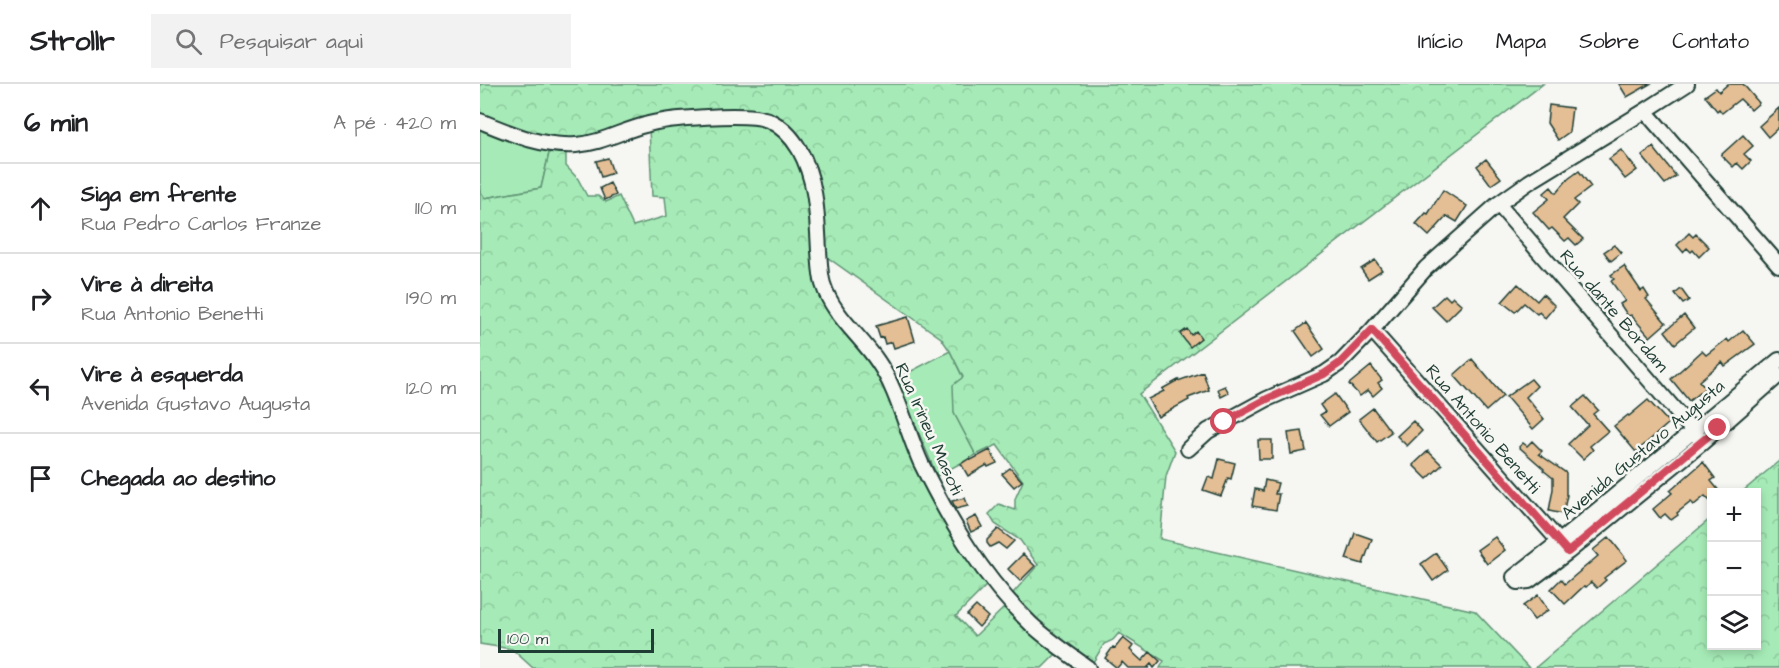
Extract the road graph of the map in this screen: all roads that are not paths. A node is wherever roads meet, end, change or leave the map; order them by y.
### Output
1 (1687, 84) edge
2 (1646, 111) junction
3 (480, 121) edge
4 (1498, 204) junction
5 (1779, 266) edge
6 (1372, 330) junction
7 (1779, 360) edge
8 (1779, 375) edge
9 (1698, 436) junction
10 (1188, 449) dead end
11 (1564, 547) joint
12 (1088, 668) edge

1 - 2 street
2 - 4 street
2 - 5 street
3 - 12 street, Rua Irineu Masoti
4 - 6 street
4 - 9 street, Rua dante Bordam
6 - 10 street
6 - 11 street, Rua Antonio Benetti
7 - 9 street, Avenida Gustavo Augusta
8 - 9 street, Avenida Gustavo Augusta
9 - 11 street, Avenida Gustavo Augusta

